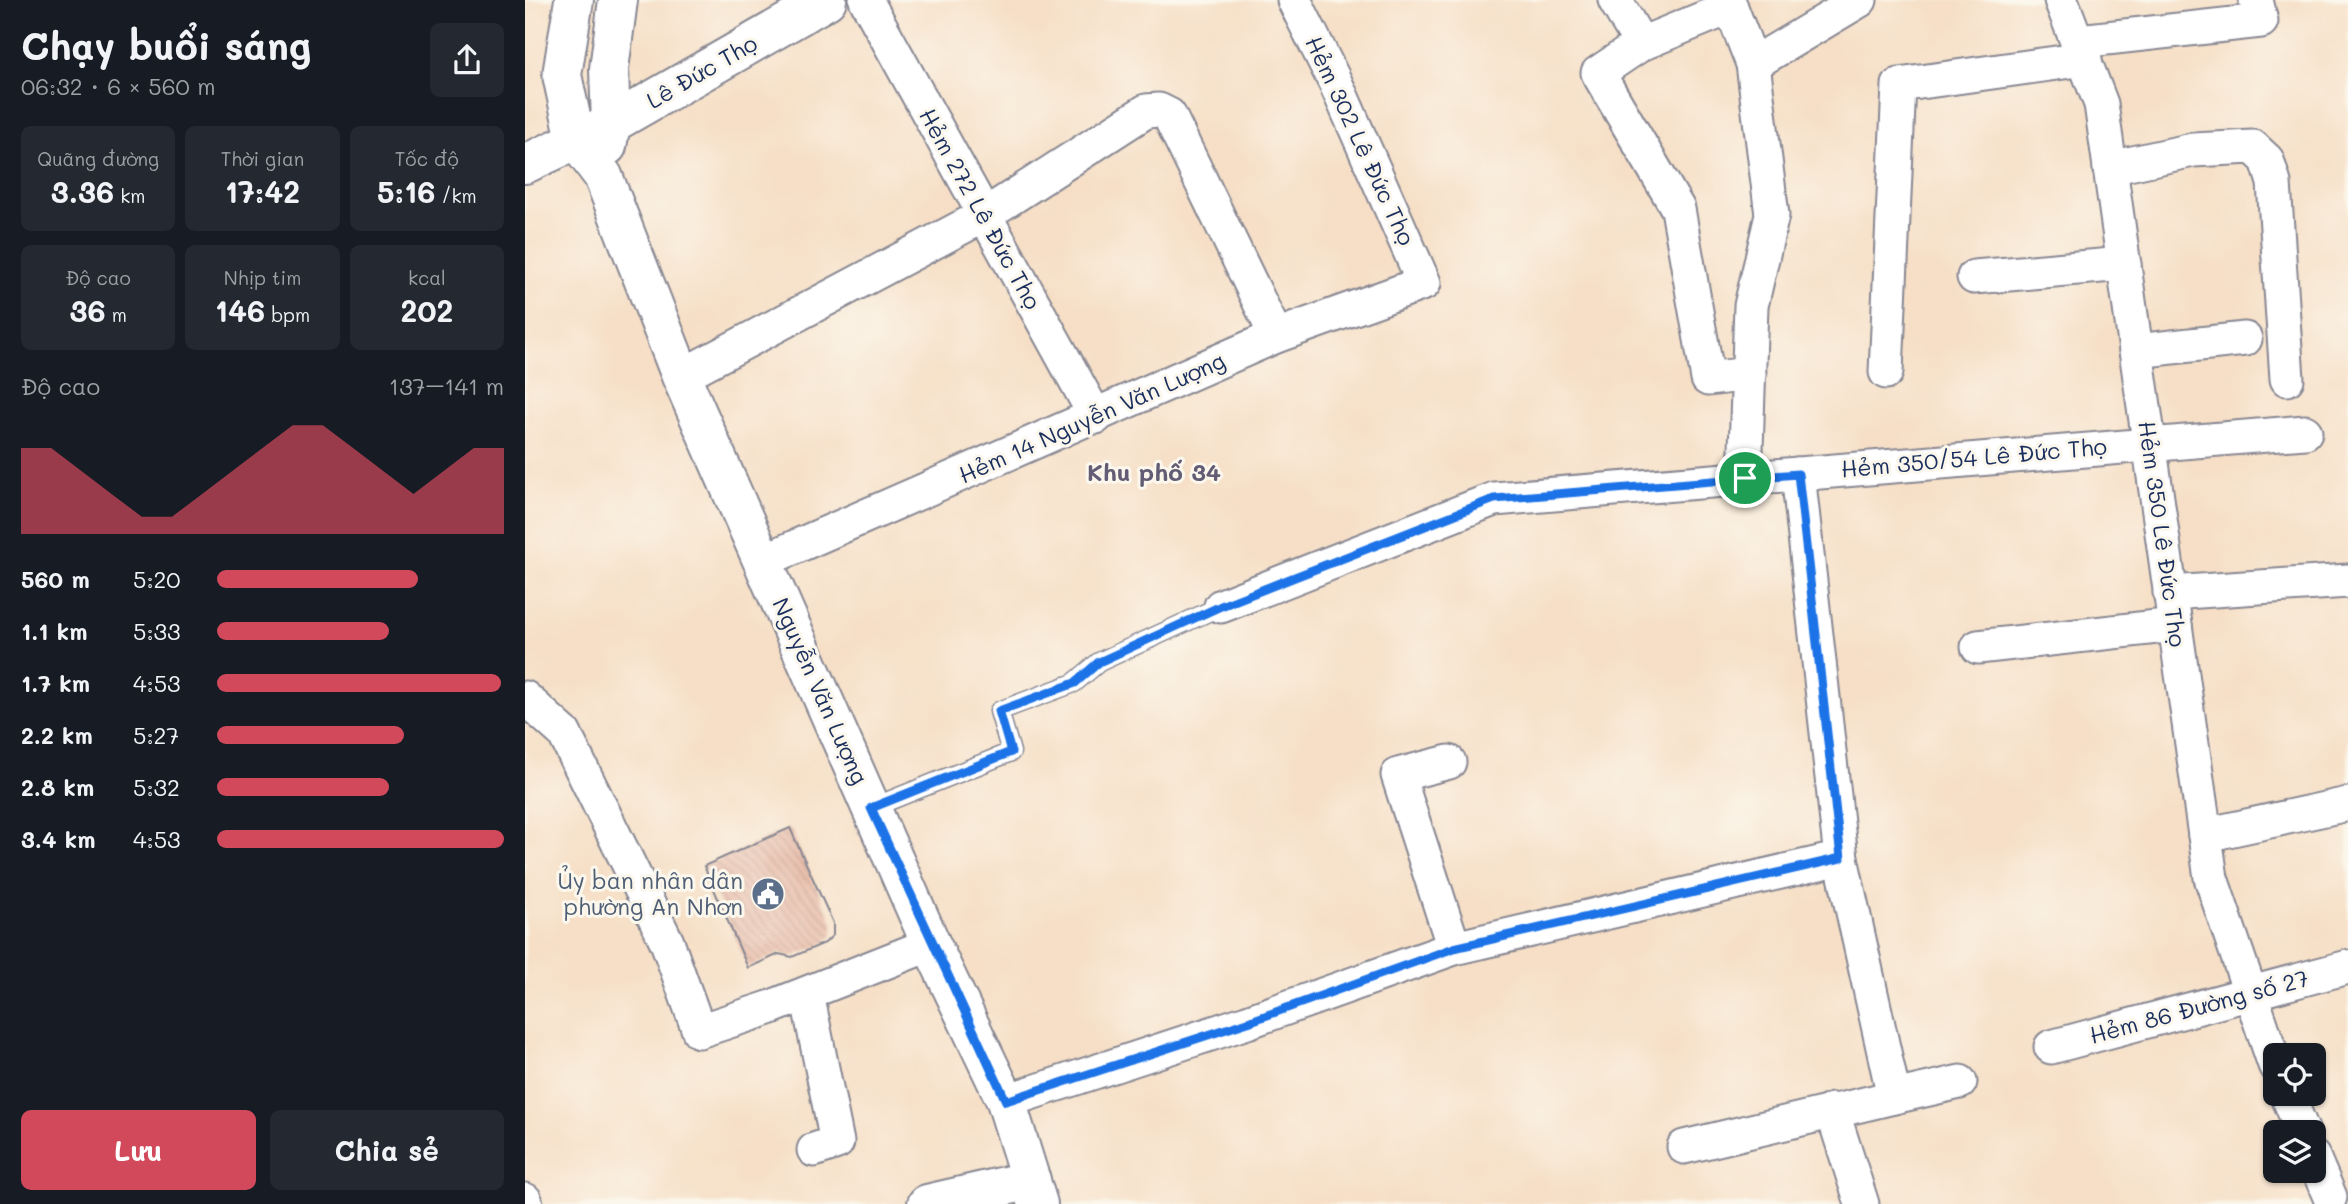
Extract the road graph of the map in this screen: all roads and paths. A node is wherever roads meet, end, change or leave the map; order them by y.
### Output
1 (574, 0) edge
2 (618, 0) edge
3 (827, 0) edge
4 (866, 0) edge
5 (1294, 0) edge
6 (1615, 0) edge
7 (1860, 0) edge
8 (2061, 0) edge
9 (2256, 0) edge
10 (1730, 4) edge
11 (1641, 44) junction
12 (2082, 50) junction
13 (1753, 64) junction
14 (611, 124) junction
15 (576, 140) junction
16 (525, 164) edge
17 (2110, 168) junction
18 (603, 176) junction
19 (983, 216) junction
20 (2124, 264) junction
21 (1974, 277) dead end
22 (1424, 283) joint
23 (1276, 336) junction
24 (2245, 339) dead end
25 (2136, 351) junction
26 (1886, 372) dead end
27 (1749, 374) junction
28 (681, 376) junction
29 (2287, 379) dead end
30 (1095, 417) junction
31 (2305, 432) dead end
32 (2149, 443) junction
33 (1798, 474) junction
34 (1745, 478) junction
35 (763, 561) junction
36 (2348, 581) edge
37 (2170, 593) junction
38 (1221, 606) joint
39 (2175, 625) junction
40 (1978, 647) dead end
41 (525, 698) edge
42 (1449, 762) dead end
43 (2348, 804) edge
44 (871, 808) junction
45 (2205, 835) junction
46 (1841, 858) junction
47 (932, 944) junction
48 (1454, 948) junction
49 (2348, 967) edge
50 (807, 993) junction
51 (2249, 993) junction
52 (2267, 1043) edge
53 (2051, 1047) dead end
54 (1960, 1082) dead end
55 (1894, 1097) junction
56 (1006, 1101) junction
57 (1832, 1110) junction
58 (1684, 1147) dead end
59 (814, 1150) dead end
60 (2324, 1183) edge
61 (1034, 1192) edge
62 (2330, 1197) dead end
63 (927, 1204) edge
64 (1863, 1204) edge

1 - 15 street, Nguyễn Văn Lượng
2 - 14 street
3 - 14 street, Lê Đức Thọ
4 - 19 street, Hẻm 272 Lê Đức Thọ
5 - 22 street, Hẻm 302 Lê Đức Thọ
6 - 11 street
7 - 13 street
8 - 12 street, Hẻm 350 Lê Đức Thọ
9 - 12 street
10 - 11 street
10 - 13 street
11 - 27 street
12 - 17 street, Hẻm 350 Lê Đức Thọ
12 - 26 street
13 - 27 street
14 - 15 street, Lê Đức Thọ
14 - 18 street
15 - 16 street, Lê Đức Thọ
15 - 18 street, Nguyễn Văn Lượng
17 - 20 street, Hẻm 350 Lê Đức Thọ
17 - 29 street
18 - 28 street, Nguyễn Văn Lượng
19 - 23 street
19 - 28 street
19 - 30 street, Hẻm 272 Lê Đức Thọ
20 - 21 street
20 - 25 street, Hẻm 350 Lê Đức Thọ
22 - 23 street, Hẻm 14 Nguyễn Văn Lượng
23 - 30 street, Hẻm 14 Nguyễn Văn Lượng
24 - 25 street
25 - 32 street, Hẻm 350 Lê Đức Thọ
27 - 34 street
28 - 35 street, Nguyễn Văn Lượng
30 - 35 street, Hẻm 14 Nguyễn Văn Lượng
31 - 32 street, Hẻm 350/54 Lê Đức Thọ
32 - 33 street, Hẻm 350/54 Lê Đức Thọ
32 - 37 street, Hẻm 350 Lê Đức Thọ
33 - 34 street, Hẻm 350/54 Lê Đức Thọ
33 - 46 street
34 - 38 street, Hẻm 350/54 Lê Đức Thọ
35 - 44 street, Nguyễn Văn Lượng
36 - 37 street
37 - 39 street, Hẻm 350 Lê Đức Thọ
38 - 44 lane
39 - 40 street
39 - 45 street, Hẻm 350 Lê Đức Thọ
41 - 50 street
42 - 48 street
43 - 45 street
44 - 47 street, Nguyễn Văn Lượng
45 - 51 street, Hẻm 350 Lê Đức Thọ
46 - 48 street
46 - 55 street
47 - 50 street
47 - 56 street, Nguyễn Văn Lượng
48 - 56 street
49 - 51 street, Hẻm 86 Đường số 27
50 - 59 street
51 - 52 street, Hẻm 350 Lê Đức Thọ
51 - 53 street, Hẻm 86 Đường số 27
54 - 55 street
55 - 57 street
56 - 61 street, Nguyễn Văn Lượng
57 - 58 street
57 - 64 street
60 - 62 street
61 - 63 street

